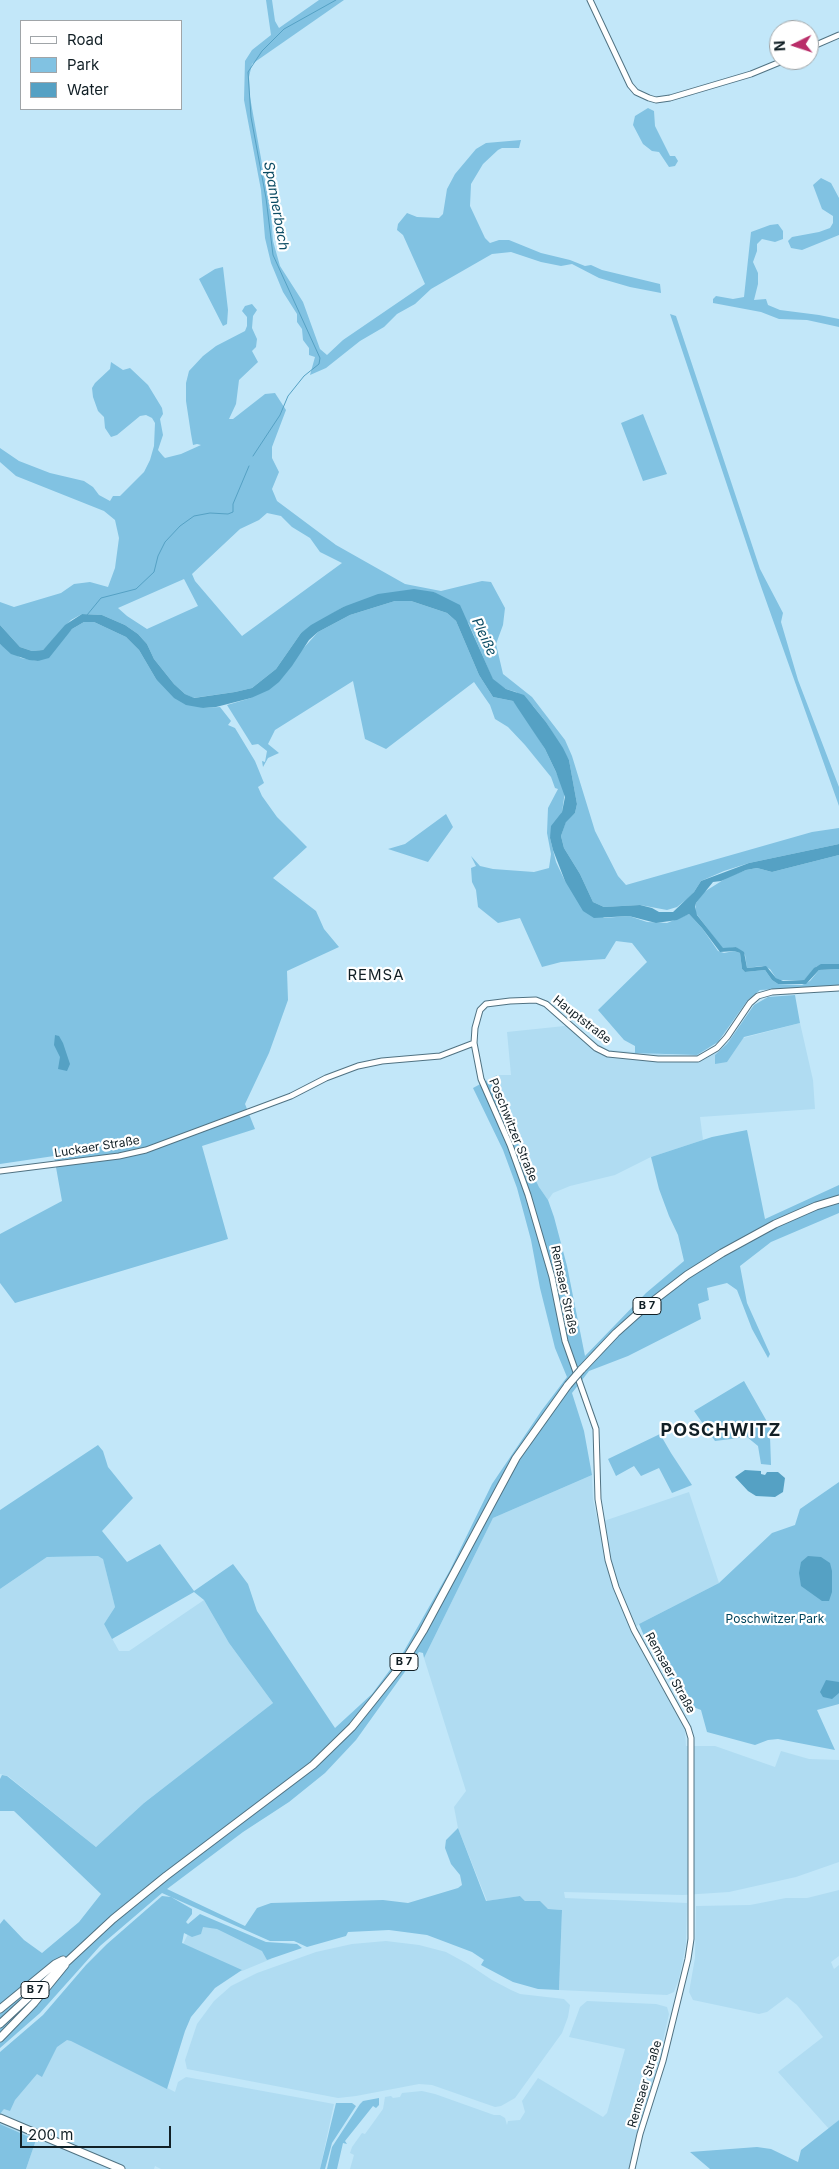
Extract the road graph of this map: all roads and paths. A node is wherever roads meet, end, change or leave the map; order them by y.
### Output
1 (590, 0) edge
2 (839, 35) edge
3 (819, 44) edge
4 (769, 68) edge
5 (839, 988) edge
6 (474, 1043) junction
7 (0, 1171) edge
8 (528, 1195) joint
9 (839, 1199) edge
10 (70, 1957) junction
11 (0, 2009) edge
12 (0, 2024) edge
13 (0, 2038) edge
14 (0, 2118) edge
15 (121, 2169) edge
16 (632, 2169) edge

1 - 4 street
2 - 3 street
5 - 6 street, Hauptstraße
6 - 7 street, Luckaer Straße
6 - 8 street, Poschwitzer Straße
8 - 16 street, Remsaer Straße
9 - 10 main road, B 7, bridge
10 - 11 main road
10 - 12 main road, B 7
10 - 13 main road
14 - 15 main road

